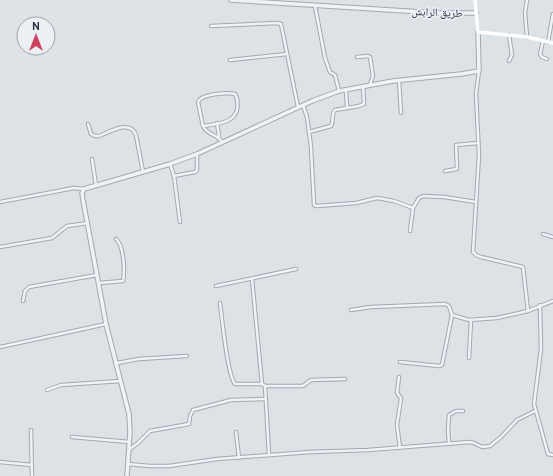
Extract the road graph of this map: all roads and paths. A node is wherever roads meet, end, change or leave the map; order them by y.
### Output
1 (231, 0) edge
2 (296, 0) edge
3 (475, 0) edge
4 (527, 0) edge
5 (297, 5) junction
6 (315, 6) junction
7 (476, 13) junction
8 (553, 14) edge
9 (211, 26) dead end
10 (478, 32) junction
11 (509, 35) junction
12 (527, 37) junction
13 (543, 41) junction
14 (548, 42) junction
15 (553, 44) edge
16 (287, 54) junction
17 (357, 57) dead end
18 (546, 59) dead end
19 (230, 60) dead end
20 (508, 61) dead end
21 (479, 71) junction
22 (399, 80) junction
23 (370, 84) junction
24 (363, 85) junction
25 (346, 89) junction
26 (339, 91) junction
27 (303, 105) junction
28 (298, 107) junction
29 (348, 107) junction
30 (401, 113) dead end
31 (88, 124) dead end
32 (217, 124) junction
33 (203, 126) junction
34 (309, 132) junction
35 (219, 137) junction
36 (222, 142) junction
37 (478, 143) junction
38 (197, 154) junction
39 (92, 158) dead end
40 (170, 164) junction
41 (445, 171) dead end
42 (143, 172) junction
43 (174, 176) junction
44 (96, 185) junction
45 (84, 189) junction
46 (0, 202) edge
47 (476, 202) junction
48 (413, 208) junction
49 (180, 222) dead end
50 (88, 223) junction
51 (410, 231) dead end
52 (543, 234) dead end
53 (553, 237) edge
54 (116, 239) dead end
55 (0, 247) edge
56 (296, 269) dead end
57 (98, 275) junction
58 (252, 279) junction
59 (99, 283) junction
60 (216, 286) dead end
61 (23, 301) dead end
62 (553, 301) edge
63 (220, 303) dead end
64 (540, 305) junction
65 (351, 310) dead end
66 (528, 311) junction
67 (452, 315) junction
68 (471, 320) junction
69 (106, 324) junction
70 (0, 347) edge
71 (187, 356) dead end
72 (469, 358) dead end
73 (400, 362) dead end
74 (117, 363) junction
75 (399, 377) dead end
76 (345, 379) dead end
77 (121, 381) junction
78 (264, 385) junction
79 (48, 390) dead end
80 (266, 399) junction
81 (463, 411) dead end
82 (535, 411) junction
83 (31, 430) dead end
84 (236, 432) dead end
85 (72, 437) dead end
86 (130, 442) junction
87 (449, 444) junction
88 (400, 448) junction
89 (130, 450) junction
90 (269, 455) junction
91 (553, 455) edge
92 (239, 458) junction
93 (0, 462) edge
94 (128, 464) junction
95 (32, 465) junction
96 (32, 476) edge
97 (127, 476) edge

1 - 5 street, طريق الرابش
2 - 5 street
3 - 7 main road
4 - 12 street
5 - 6 street, طريق الرابش
6 - 7 street, طريق الرابش
6 - 26 street
7 - 10 main road
8 - 14 street
9 - 16 street
10 - 11 main road
10 - 21 street
11 - 12 main road
11 - 20 street
12 - 13 main road
13 - 14 main road
13 - 18 street
14 - 15 main road
16 - 19 street
16 - 28 street
17 - 23 street
21 - 22 street
21 - 37 street
22 - 23 street
22 - 30 street
23 - 24 street
24 - 25 street
24 - 29 street
25 - 26 street
25 - 29 street
26 - 27 street
27 - 28 street
27 - 34 street
28 - 36 street
29 - 34 street
31 - 42 street
32 - 33 street
32 - 33 street
32 - 35 street
33 - 35 street
34 - 48 street
35 - 36 street
36 - 38 street
37 - 41 street
37 - 47 street
38 - 40 street
38 - 43 street
39 - 44 street
40 - 42 street
40 - 43 street
42 - 44 street
43 - 49 street
44 - 45 street
45 - 46 street
45 - 50 street
47 - 48 street
47 - 66 street
48 - 51 street
50 - 55 street
50 - 57 street
52 - 53 street
54 - 59 street
56 - 58 street
57 - 59 street
57 - 61 street
58 - 60 street
58 - 78 street
59 - 69 street
62 - 64 street
63 - 78 street
64 - 66 street
64 - 82 street
65 - 67 street
66 - 68 street
67 - 68 street
67 - 73 street
68 - 72 street
69 - 70 street
69 - 74 street
71 - 74 street
74 - 77 street
75 - 88 street
76 - 78 street
77 - 79 street
77 - 86 street
78 - 80 street
80 - 89 street
80 - 90 street
81 - 87 street
82 - 87 street
82 - 91 street
83 - 95 street
84 - 92 street
85 - 86 street
86 - 89 street
87 - 88 street
88 - 90 street
89 - 94 street
90 - 92 street
92 - 94 street
93 - 95 street
94 - 97 street
95 - 96 street

